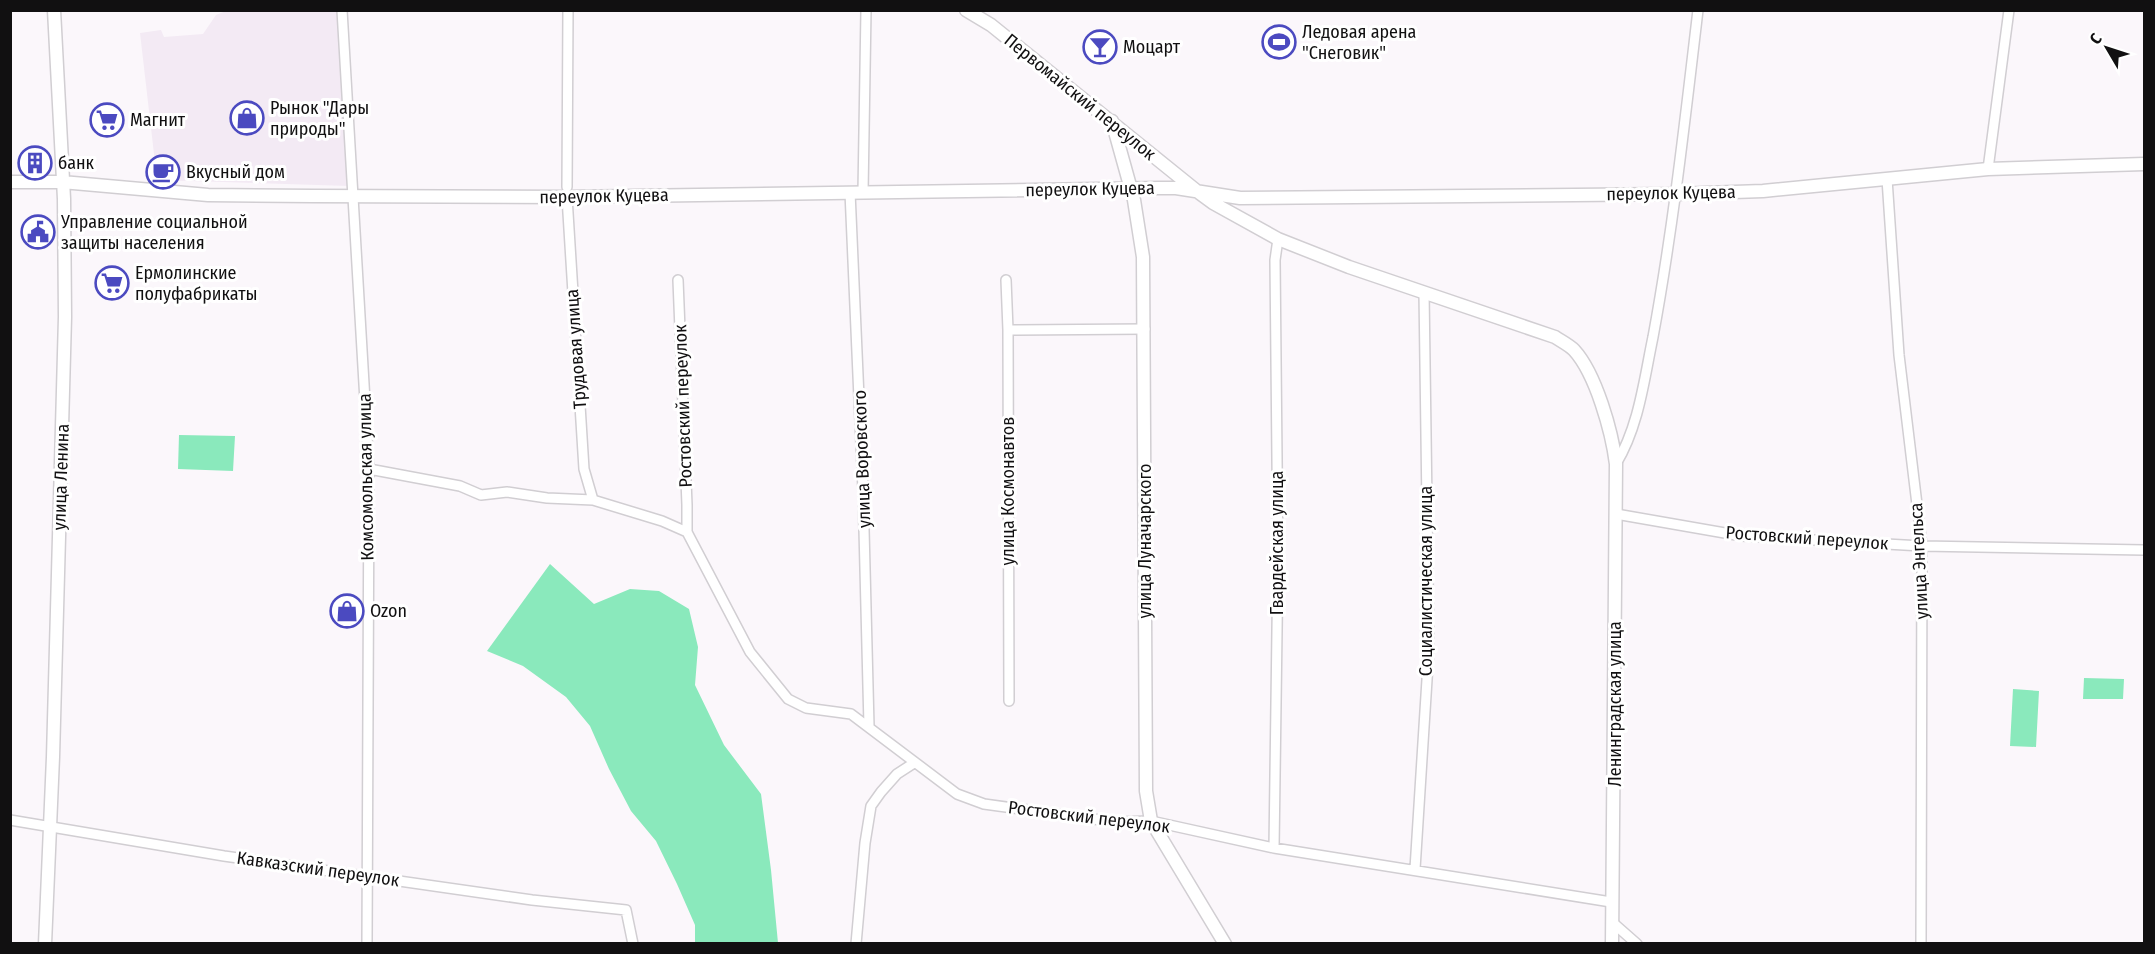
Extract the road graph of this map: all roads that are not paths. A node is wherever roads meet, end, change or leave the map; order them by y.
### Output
1 (54, 10) edge
2 (342, 10) edge
3 (568, 10) edge
4 (866, 10) edge
5 (966, 10) edge
6 (978, 10) edge
7 (1698, 10) edge
8 (2009, 10) edge
9 (992, 25) junction
10 (1112, 122) junction
11 (2145, 165) edge
12 (1988, 169) junction
13 (1887, 179) junction
14 (10, 182) edge
15 (62, 182) junction
16 (1131, 190) junction
17 (567, 192) junction
18 (857, 192) junction
19 (1198, 192) junction
20 (1676, 194) junction
21 (353, 195) junction
22 (1278, 239) junction
23 (678, 280) dead end
24 (1006, 280) dead end
25 (1424, 292) junction
26 (1145, 328) junction
27 (1008, 330) junction
28 (1588, 372) joint
29 (1616, 464) junction
30 (369, 469) junction
31 (593, 500) junction
32 (1616, 514) junction
33 (687, 532) junction
34 (1922, 546) junction
35 (2145, 550) edge
36 (1010, 701) dead end
37 (868, 726) junction
38 (914, 763) junction
39 (10, 820) edge
40 (1150, 821) junction
41 (49, 826) junction
42 (1274, 848) junction
43 (1415, 869) junction
44 (368, 876) junction
45 (1611, 902) junction
46 (1612, 922) junction
47 (45, 944) edge
48 (367, 944) edge
49 (633, 944) edge
50 (856, 944) edge
51 (1225, 944) edge
52 (1612, 944) edge
53 (1637, 944) edge
54 (1921, 944) edge

1 - 15 street, улица Ленина
2 - 21 street, Комсомольская улица
3 - 17 street, Трудовая улица
4 - 18 street, улица Воровского
5 - 9 street, Первомайский переулок
6 - 9 street, Первомайский переулок
7 - 20 street, Ленинградская улица
8 - 12 street
9 - 10 street, Первомайский переулок
10 - 16 street, улица Луначарского
10 - 19 street, Первомайский переулок
11 - 12 street, переулок Куцева
12 - 13 street, переулок Куцева
13 - 20 street, переулок Куцева
13 - 34 street, улица Энгельса
14 - 15 street, переулок Куцева
15 - 21 street, переулок Куцева
15 - 41 street, улица Ленина
16 - 18 street, переулок Куцева
16 - 19 street, переулок Куцева
16 - 26 street, улица Луначарского
17 - 18 street, переулок Куцева
17 - 21 street, переулок Куцева
17 - 31 street, Трудовая улица
18 - 37 street, улица Воровского
19 - 20 street, переулок Куцева
19 - 22 street, переулок Куцева
20 - 29 street, Ленинградская улица
21 - 30 street, Комсомольская улица
22 - 25 street, переулок Куцева
22 - 42 street, Гвардейская улица
23 - 33 street, Ростовский переулок
24 - 27 street, улица Космонавтов
25 - 28 street, переулок Куцева
25 - 43 street, Социалистическая улица
26 - 27 street
26 - 40 street, улица Луначарского
27 - 36 street, улица Космонавтов
28 - 29 street, Ленинградская улица
29 - 32 street, Ленинградская улица
30 - 31 street
30 - 44 street, Комсомольская улица
31 - 33 street
32 - 34 street, Ростовский переулок
32 - 45 street, Ленинградская улица
33 - 37 street, Ростовский переулок
34 - 35 street, Ростовский переулок
34 - 54 street, улица Энгельса
37 - 38 street, Ростовский переулок
38 - 40 street, Ростовский переулок
38 - 50 street
39 - 41 street, Кавказский переулок
40 - 42 street, Ростовский переулок
40 - 51 street, улица Луначарского
41 - 44 street, Кавказский переулок
41 - 47 street, улица Ленина
42 - 43 street, Ростовский переулок
43 - 45 street, Ростовский переулок
44 - 48 street, Комсомольская улица
44 - 49 street, Кавказский переулок
45 - 46 street, Ленинградская улица
46 - 52 street, Ленинградская улица
46 - 53 street

